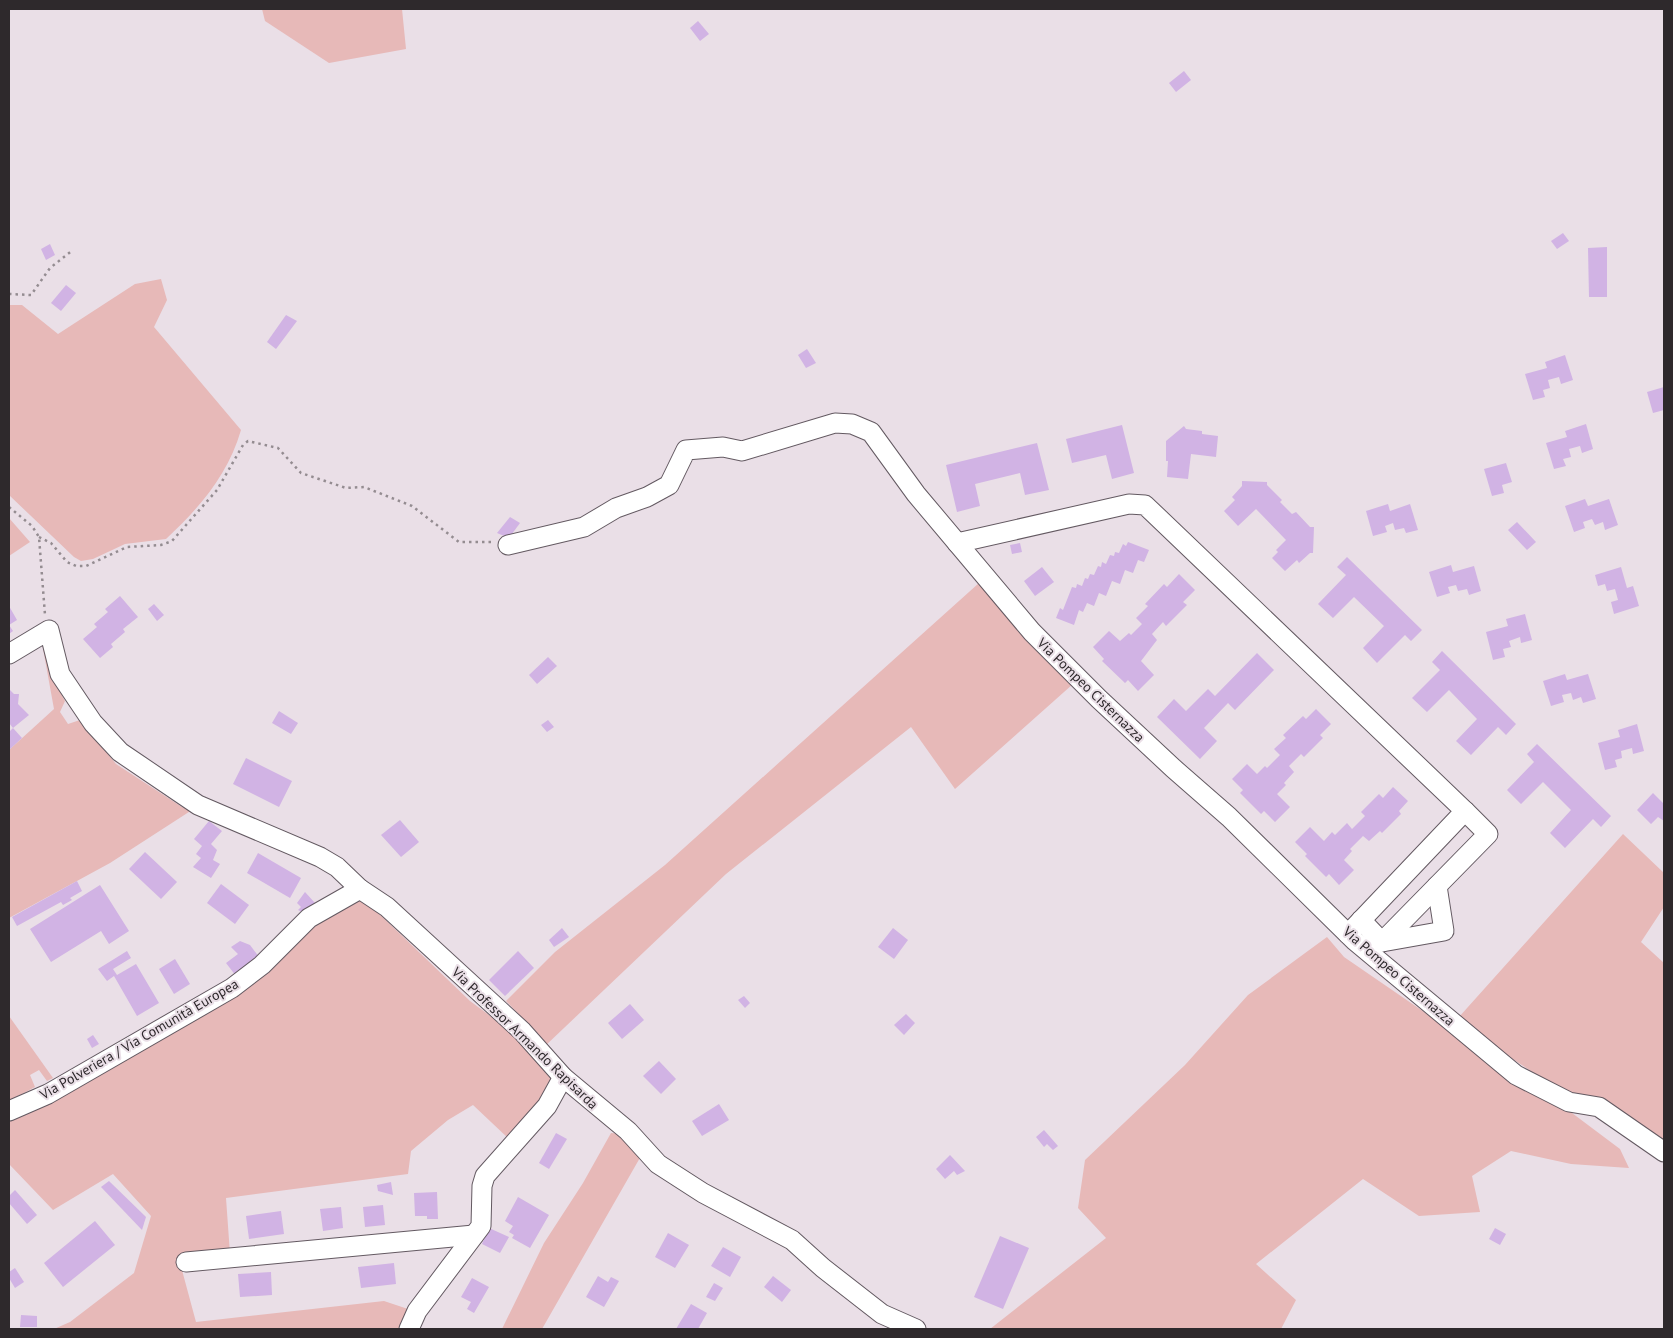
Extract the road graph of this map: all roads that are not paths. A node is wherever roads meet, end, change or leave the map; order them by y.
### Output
1 (957, 543) junction
2 (508, 545) road end
3 (9, 654) edge
4 (1465, 811) junction
5 (1437, 886) junction
6 (360, 888) junction
7 (1354, 927) junction
8 (1382, 942) junction
9 (562, 1077) junction
10 (9, 1111) edge
11 (1664, 1152) edge
12 (474, 1235) junction
13 (186, 1262) dead end
14 (409, 1329) edge
15 (916, 1329) edge

1 - 2 street, Via Pompeo Cisternazza
1 - 4 street
1 - 7 street, Via Pompeo Cisternazza
3 - 6 street, Via Professor Armando Rapisarda
4 - 5 street
4 - 7 street
5 - 8 street
5 - 8 street
6 - 9 street, Via Professor Armando Rapisarda
6 - 10 street, Via Polveriera / Via Comunità Europea
7 - 8 street
7 - 11 street, Via Pompeo Cisternazza
9 - 12 street
9 - 15 street, Via Professor Armando Rapisarda
12 - 13 street
12 - 14 street

